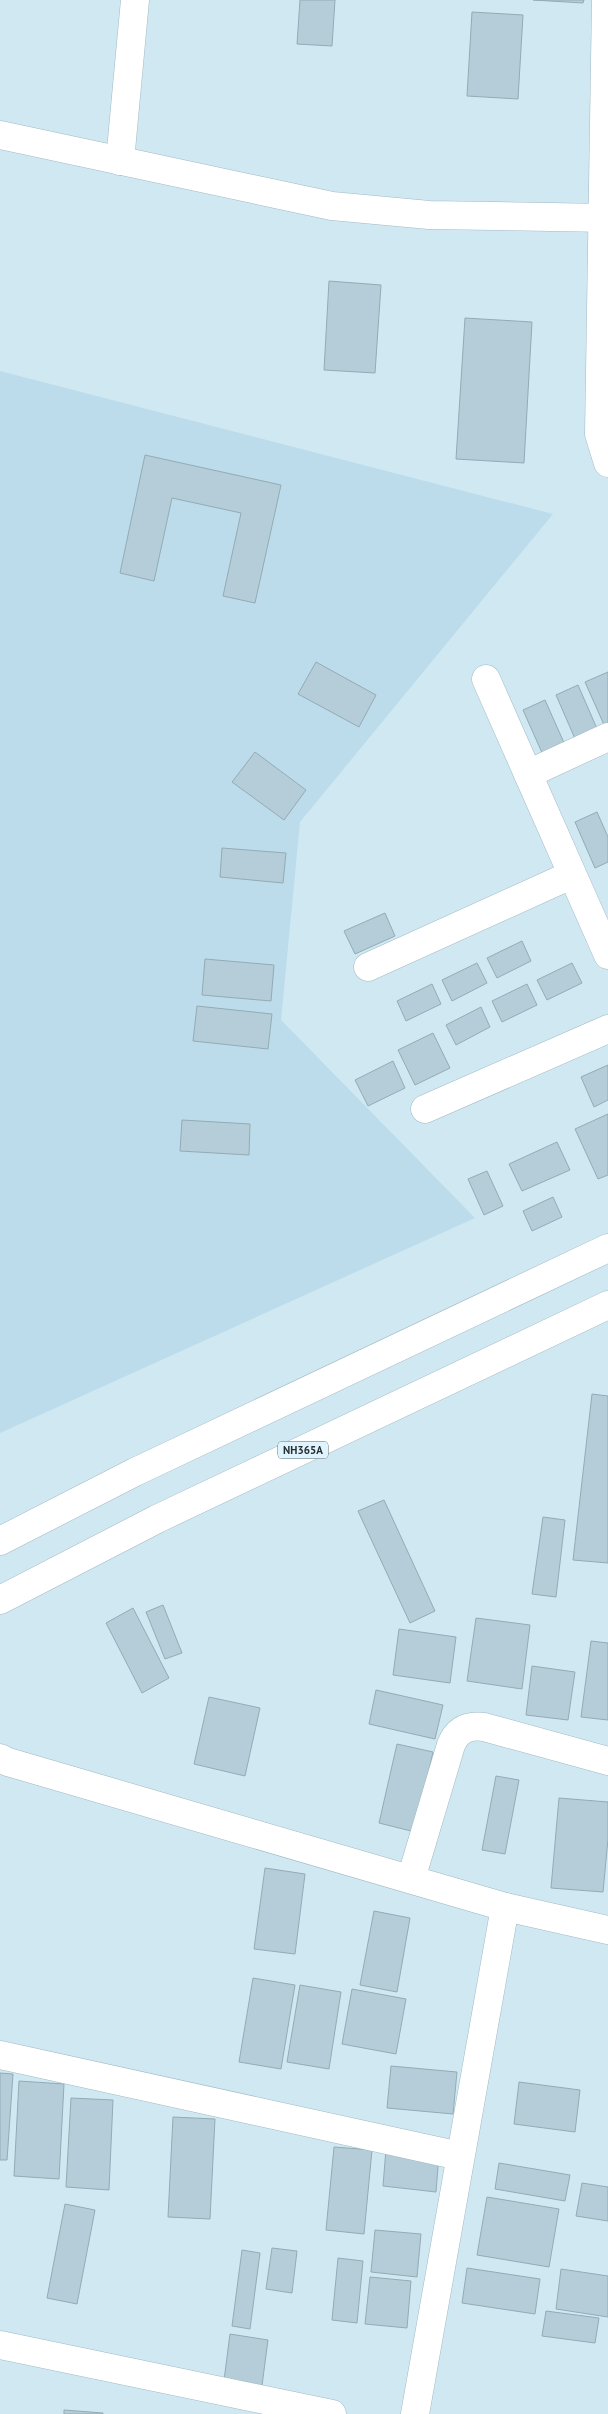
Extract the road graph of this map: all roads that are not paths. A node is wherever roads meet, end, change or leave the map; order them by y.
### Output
1 (135, 0) edge
2 (606, 0) edge
3 (0, 135) edge
4 (120, 161) junction
5 (606, 218) edge
6 (608, 463) edge
7 (486, 678) dead end
8 (608, 738) edge
9 (528, 774) junction
10 (571, 875) junction
11 (608, 955) edge
12 (368, 967) dead end
13 (608, 1029) edge
14 (425, 1109) dead end
15 (608, 1248) edge
16 (608, 1305) edge
17 (0, 1541) edge
18 (0, 1600) edge
19 (0, 1758) edge
20 (608, 1761) edge
21 (411, 1879) junction
22 (505, 1907) junction
23 (608, 1930) edge
24 (0, 2055) edge
25 (460, 2156) junction
26 (0, 2345) edge
27 (332, 2414) edge
28 (415, 2414) edge

1 - 4 main road
2 - 5 main road
3 - 4 main road
4 - 5 main road
5 - 6 main road
7 - 9 main road
8 - 9 main road
9 - 10 main road
10 - 11 main road
10 - 12 main road
13 - 14 main road
15 - 17 main road
16 - 18 main road, NH365A
19 - 21 main road
20 - 21 main road
21 - 22 main road
22 - 23 main road
22 - 25 main road
24 - 25 main road
25 - 28 main road
26 - 27 main road

